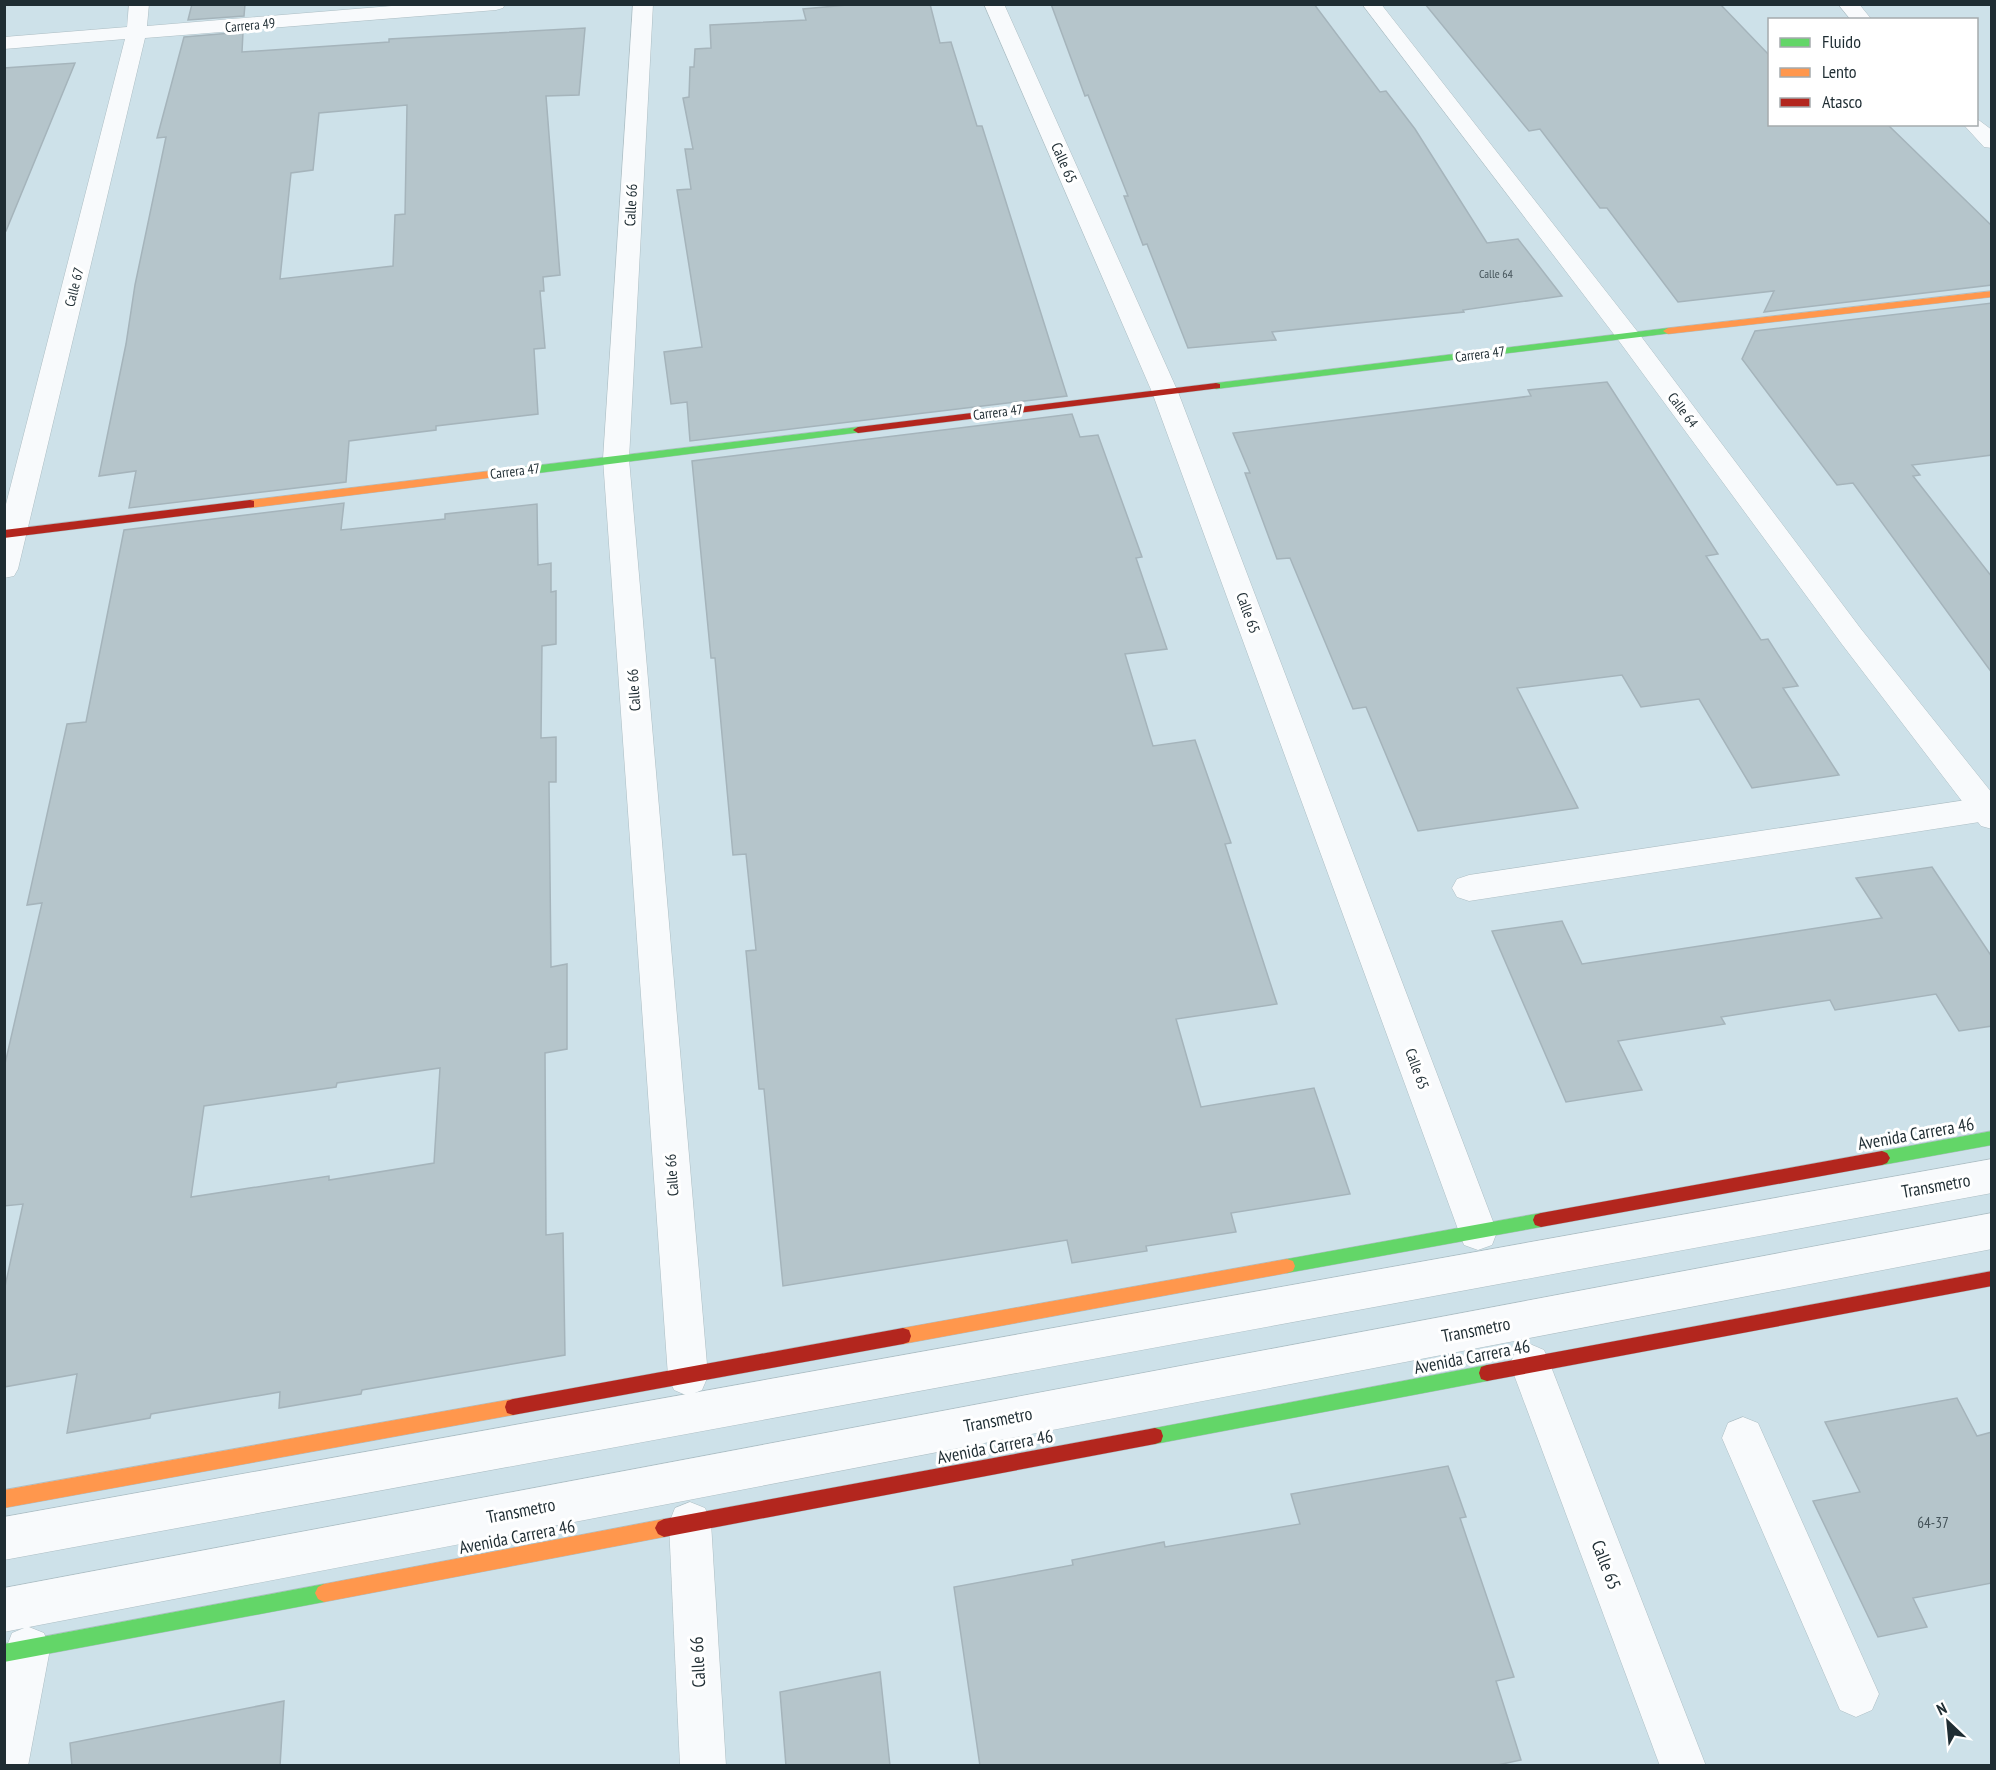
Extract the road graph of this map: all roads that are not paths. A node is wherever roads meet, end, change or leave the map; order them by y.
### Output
1 (139, 4) edge
2 (496, 4) edge
3 (643, 4) edge
4 (994, 4) edge
5 (1371, 4) edge
6 (1847, 4) edge
7 (1861, 18) edge
8 (136, 34) junction
9 (4, 43) edge
10 (1975, 126) edge
11 (1992, 142) edge
12 (1992, 294) edge
13 (1628, 336) junction
14 (1165, 392) junction
15 (616, 459) junction
16 (9, 533) edge
17 (4, 568) edge
18 (1989, 813) edge
19 (1468, 888) dead end
20 (1992, 1138) edge
21 (1992, 1176) edge
22 (1992, 1231) edge
23 (1478, 1232) junction
24 (1992, 1278) edge
25 (1530, 1364) junction
26 (688, 1376) junction
27 (1743, 1438) dead end
28 (4, 1499) edge
29 (690, 1523) junction
30 (4, 1539) edge
31 (4, 1610) edge
32 (16, 1651) edge
33 (1856, 1694) dead end
34 (5, 1766) edge
35 (703, 1766) edge
36 (1683, 1766) edge

1 - 8 street, Calle 67
2 - 8 street, Carrera 49
3 - 15 street, Calle 66
4 - 14 street, Calle 65
5 - 13 street, Calle 64
6 - 7 street
8 - 9 street, Carrera 49
8 - 16 street, Calle 67
10 - 11 street
12 - 13 main road, Carrera 47
13 - 14 main road, Carrera 47
13 - 18 street, Calle 64
14 - 15 main road, Carrera 47
14 - 23 street, Calle 65
15 - 16 main road, Carrera 47
15 - 26 street, Calle 66
16 - 17 street, Calle 67
18 - 19 street
20 - 23 main road, Avenida Carrera 46
21 - 30 street, Transmetro
22 - 31 street, Transmetro
23 - 26 main road, Avenida Carrera 46
24 - 25 main road, Avenida Carrera 46
25 - 29 main road, Avenida Carrera 46
25 - 36 street, Calle 65
26 - 28 main road, Avenida Carrera 46
27 - 33 street
29 - 32 main road, Avenida Carrera 46
29 - 35 street, Calle 66
32 - 34 street

